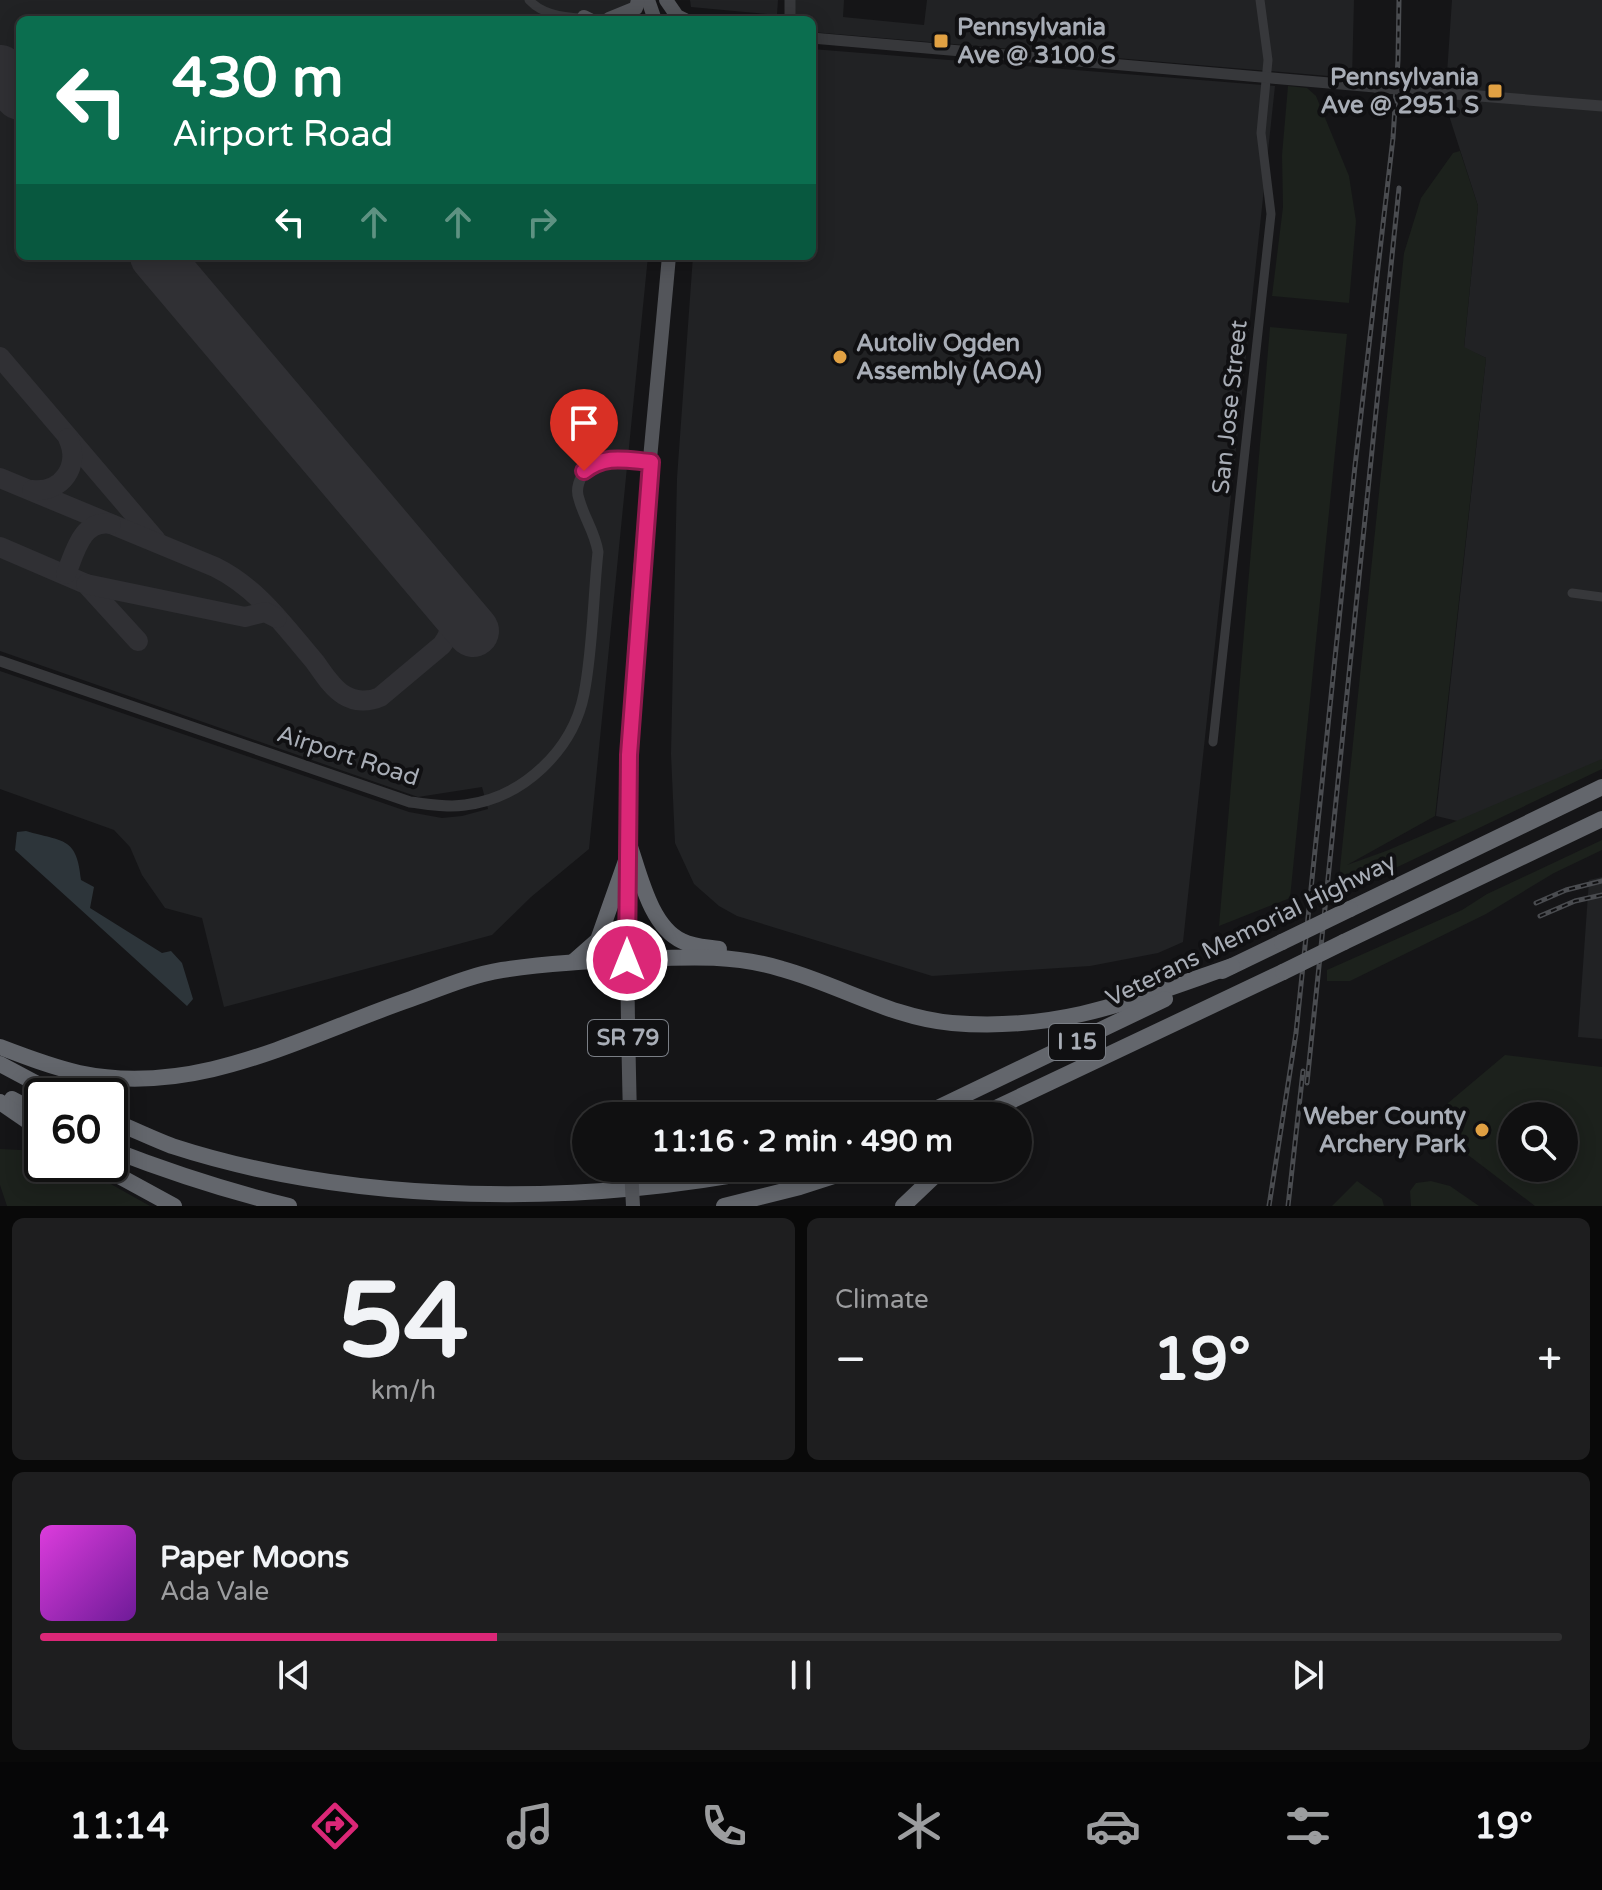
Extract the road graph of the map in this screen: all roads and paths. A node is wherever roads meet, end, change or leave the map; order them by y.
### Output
1 (529, 0) edge
2 (638, 0) edge
3 (1260, 0) edge
4 (568, 16) edge
5 (618, 16) edge
6 (816, 38) edge
7 (1266, 77) junction
8 (1602, 106) edge
9 (669, 260) edge
10 (651, 462) junction
11 (1572, 593) dead end
12 (1602, 597) edge
13 (0, 661) edge
14 (1213, 742) dead end
15 (1602, 787) edge
16 (1602, 819) edge
17 (627, 838) junction
18 (627, 858) junction
19 (627, 960) junction
20 (573, 962) junction
21 (1232, 966) junction
22 (784, 969) junction
23 (0, 1047) edge
24 (0, 1064) edge
25 (26, 1078) edge
26 (1057, 1078) junction
27 (0, 1093) edge
28 (0, 1102) edge
29 (630, 1102) edge
30 (950, 1102) edge
31 (1008, 1102) edge
32 (1026, 1102) edge
33 (24, 1106) edge
34 (24, 1119) edge
35 (128, 1128) edge
36 (128, 1156) edge
37 (128, 1181) edge
38 (632, 1182) edge
39 (719, 1182) edge
40 (816, 1182) edge
41 (928, 1182) edge
42 (174, 1206) edge
43 (289, 1206) edge
44 (633, 1206) edge
45 (724, 1206) edge
46 (903, 1206) edge

1 - 4 street
2 - 5 main road
3 - 7 street, San Jose Street
6 - 7 street
7 - 8 street, bridge
7 - 14 street, San Jose Street
9 - 10 main road, SR 79
10 - 13 street, Airport Road
10 - 17 main road, SR 79
11 - 12 street
15 - 21 highway, Veterans Memorial Highway / I 15, bridge
16 - 26 highway, Veterans Memorial Highway / I 15, bridge
17 - 18 main road, SR 79
17 - 22 highway
18 - 19 main road, SR 79
18 - 20 highway
19 - 20 highway
19 - 22 highway
19 - 29 main road, SR 79
20 - 23 highway
21 - 22 highway
21 - 30 highway, Veterans Memorial Highway / I 15
24 - 25 highway
26 - 31 highway, Veterans Memorial Highway / I 15
26 - 32 highway
27 - 33 highway
28 - 34 highway
35 - 39 highway
36 - 43 highway
37 - 42 highway
38 - 44 main road, bridge
40 - 45 highway
41 - 46 highway

